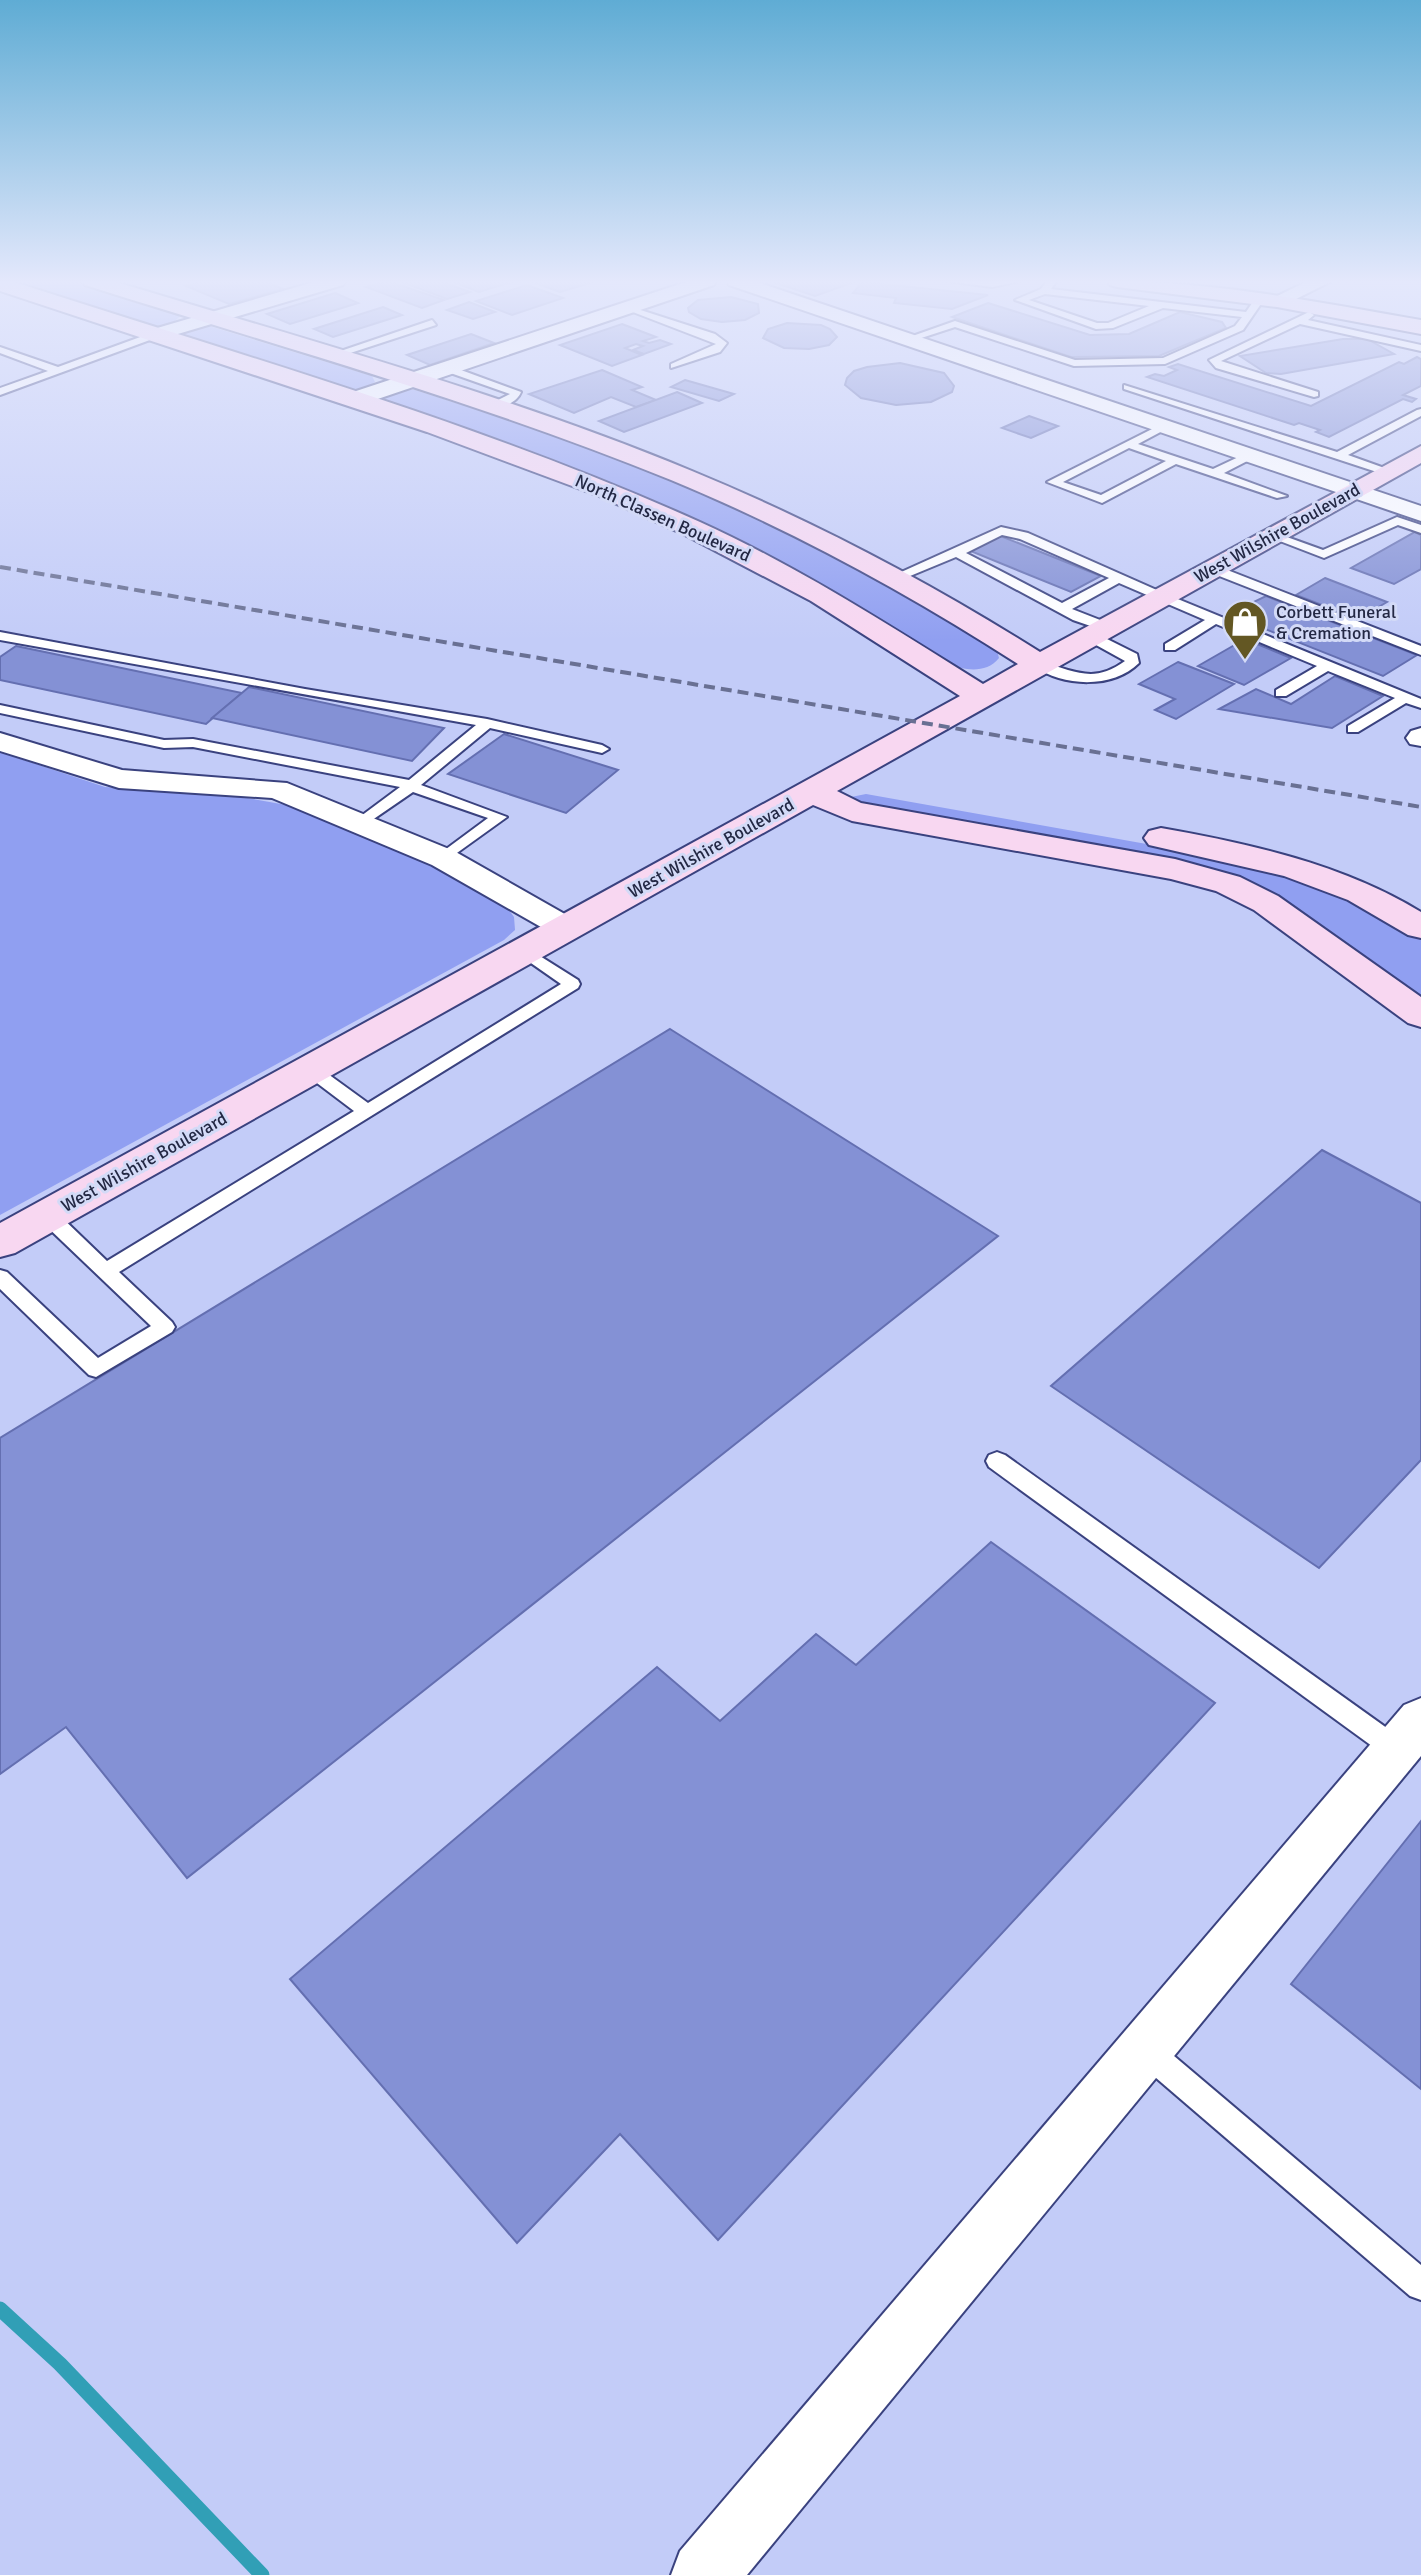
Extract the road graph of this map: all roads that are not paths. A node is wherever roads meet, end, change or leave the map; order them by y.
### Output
1 (355, 401) edge
2 (473, 401) edge
3 (505, 401) edge
4 (1092, 401) edge
5 (1173, 402) joint
6 (492, 407) junction
7 (1421, 412) edge
8 (1139, 417) junction
9 (1164, 426) junction
10 (1128, 444) junction
11 (1251, 455) junction
12 (1338, 456) junction
13 (1418, 457) edge
14 (1175, 460) junction
15 (1386, 472) junction
16 (1214, 473) junction
17 (1354, 491) junction
18 (1281, 496) dead end
19 (1414, 519) edge
20 (1273, 536) junction
21 (955, 552) junction
22 (1213, 569) junction
23 (1121, 577) junction
24 (894, 578) junction
25 (1163, 598) junction
26 (1063, 608) junction
27 (1216, 619) junction
28 (1100, 633) junction
29 (2, 639) edge
30 (1170, 647) dead end
31 (1421, 651) edge
32 (1041, 666) junction
33 (1327, 666) junction
34 (1281, 693) dead end
35 (983, 697) junction
36 (1405, 698) junction
37 (1421, 704) edge
38 (0, 709) edge
39 (487, 723) junction
40 (1353, 729) dead end
41 (0, 742) edge
42 (602, 749) dead end
43 (850, 770) junction
44 (408, 785) junction
45 (812, 792) junction
46 (362, 822) junction
47 (443, 858) junction
48 (1421, 927) edge
49 (566, 928) junction
50 (524, 951) junction
51 (1421, 1015) edge
52 (311, 1070) junction
53 (367, 1111) junction
54 (48, 1216) junction
55 (0, 1242) edge
56 (106, 1271) junction
57 (0, 1277) edge
58 (997, 1461) dead end
59 (1409, 1734) edge
60 (1144, 2049) junction
61 (1421, 2285) edge
62 (704, 2575) edge

1 - 35 street, North Classen Boulevard
2 - 6 street, North Classen Boulevard
3 - 6 lane
4 - 8 street
5 - 8 lane
5 - 12 lane
6 - 24 street, North Classen Boulevard
7 - 12 lane
8 - 9 street
9 - 10 lane
9 - 11 street
10 - 14 lane
10 - 14 lane
11 - 16 lane
11 - 17 street
12 - 15 lane
13 - 15 street, West Wilshire Boulevard
14 - 16 lane
15 - 17 street, West Wilshire Boulevard
16 - 18 lane
17 - 19 street
17 - 20 street, West Wilshire Boulevard
19 - 20 lane
20 - 22 street, West Wilshire Boulevard
21 - 23 lane
21 - 24 lane
21 - 26 lane
22 - 25 street, West Wilshire Boulevard
22 - 31 lane
23 - 25 lane
23 - 26 lane
24 - 32 street, North Classen Boulevard
25 - 27 lane
25 - 28 street, West Wilshire Boulevard
26 - 28 lane
27 - 30 lane
27 - 33 lane
28 - 32 street, West Wilshire Boulevard
28 - 32 lane
29 - 39 lane
32 - 35 street, West Wilshire Boulevard
33 - 34 lane
33 - 36 lane
35 - 43 street, West Wilshire Boulevard
36 - 37 lane
36 - 40 lane
38 - 44 lane
39 - 42 lane
39 - 44 lane
41 - 46 street
43 - 45 street, West Wilshire Boulevard
43 - 48 street
44 - 46 lane
44 - 47 lane
45 - 49 street, West Wilshire Boulevard
45 - 51 street
46 - 47 street
47 - 49 street
49 - 50 street, West Wilshire Boulevard
50 - 52 street, West Wilshire Boulevard
50 - 53 lane
52 - 53 lane
52 - 54 street, West Wilshire Boulevard
53 - 56 lane
54 - 55 street, West Wilshire Boulevard
54 - 56 lane
56 - 57 lane
58 - 59 lane
59 - 60 street
60 - 61 lane
60 - 62 street

